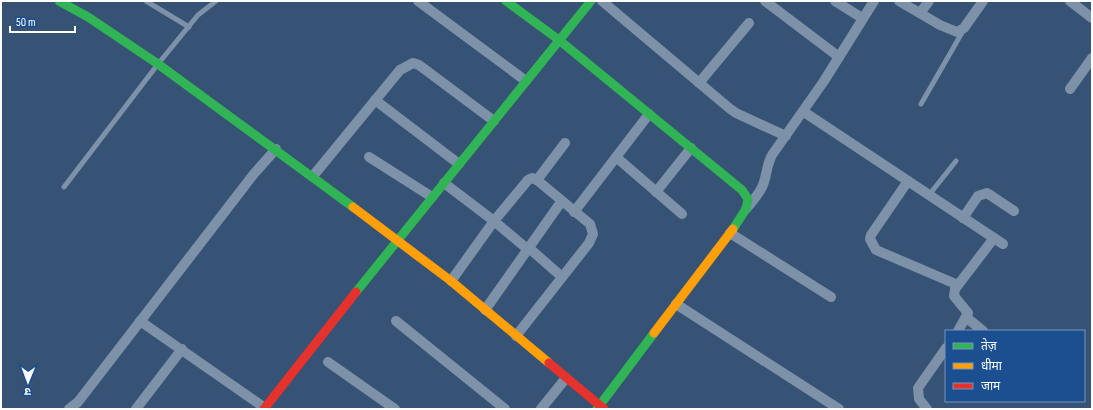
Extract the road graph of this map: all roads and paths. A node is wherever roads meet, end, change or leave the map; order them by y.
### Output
1 (59, 1) edge
2 (146, 1) edge
3 (215, 1) edge
4 (418, 1) edge
5 (506, 1) edge
6 (592, 1) edge
7 (602, 1) edge
8 (764, 1) edge
9 (835, 1) edge
10 (874, 1) edge
11 (899, 1) edge
12 (928, 1) edge
13 (983, 1) edge
14 (1070, 1) edge
15 (920, 13) junction
16 (862, 18) junction
17 (1092, 18) edge
18 (749, 23) dead end
19 (189, 27) junction
20 (964, 28) junction
21 (559, 40) junction
22 (839, 57) junction
23 (1092, 58) edge
24 (158, 64) junction
25 (526, 81) junction
26 (699, 83) junction
27 (1070, 89) dead end
28 (375, 100) junction
29 (921, 104) dead end
30 (804, 112) junction
31 (649, 114) junction
32 (494, 121) junction
33 (786, 136) junction
34 (565, 143) dead end
35 (691, 148) junction
36 (276, 149) junction
37 (369, 157) dead end
38 (616, 157) junction
39 (956, 161) dead end
40 (459, 164) junction
41 (313, 176) junction
42 (537, 180) junction
43 (908, 181) junction
44 (444, 183) junction
45 (64, 187) dead end
46 (656, 192) junction
47 (929, 195) junction
48 (432, 197) junction
49 (561, 202) junction
50 (746, 209) junction
51 (1014, 211) dead end
52 (574, 212) junction
53 (682, 214) dead end
54 (963, 218) junction
55 (494, 221) junction
56 (730, 233) junction
57 (994, 238) junction
58 (397, 239) junction
59 (1003, 244) dead end
60 (529, 248) junction
61 (562, 277) junction
62 (451, 281) junction
63 (958, 285) junction
64 (831, 297) dead end
65 (676, 304) junction
66 (485, 310) junction
67 (967, 318) junction
68 (140, 320) junction
69 (396, 321) dead end
70 (959, 330) edge
71 (982, 330) edge
72 (516, 336) junction
73 (182, 349) junction
74 (945, 349) edge
75 (328, 362) dead end
76 (566, 378) junction
77 (600, 408) edge
78 (69, 409) edge
79 (136, 409) edge
80 (264, 409) edge
81 (394, 409) edge
82 (505, 409) edge
83 (541, 409) edge
84 (839, 409) edge
85 (926, 409) edge

1 - 24 street
2 - 19 lane
3 - 19 lane
4 - 25 street
5 - 21 street
6 - 21 street
7 - 26 street
8 - 22 street
9 - 16 street
10 - 16 street
11 - 15 street
12 - 15 street
13 - 20 street
14 - 17 street
15 - 20 street
16 - 22 street
18 - 26 street
19 - 24 lane
20 - 29 lane
21 - 25 street
21 - 31 street
22 - 30 street
23 - 27 street
24 - 36 street
24 - 45 lane
25 - 32 street
26 - 33 street
28 - 32 street
28 - 40 street
28 - 41 street
30 - 33 street
30 - 43 street
31 - 35 street
31 - 38 street
32 - 40 street
33 - 50 street
34 - 42 street
35 - 46 street
35 - 50 street
36 - 41 street
36 - 68 street
37 - 48 street
38 - 46 street
38 - 52 street
39 - 47 lane
40 - 44 street
41 - 58 street
42 - 49 street
42 - 55 street
43 - 47 street
43 - 63 street
44 - 48 street
44 - 55 street
46 - 53 street
47 - 54 street
48 - 58 street
49 - 52 street
49 - 60 street
50 - 56 street
51 - 54 street
52 - 61 street
54 - 57 street
55 - 60 street
55 - 62 street
56 - 64 street
56 - 65 street
57 - 59 street
57 - 63 street
58 - 62 street
58 - 80 street
60 - 61 street
60 - 66 street
61 - 72 street
62 - 66 street
63 - 67 street
65 - 77 street
65 - 84 street
66 - 72 street
67 - 70 street
67 - 71 street
68 - 73 street
68 - 78 street
69 - 82 street
72 - 76 street
73 - 79 street
73 - 80 street
74 - 85 street
75 - 81 street
76 - 77 street
76 - 83 street

